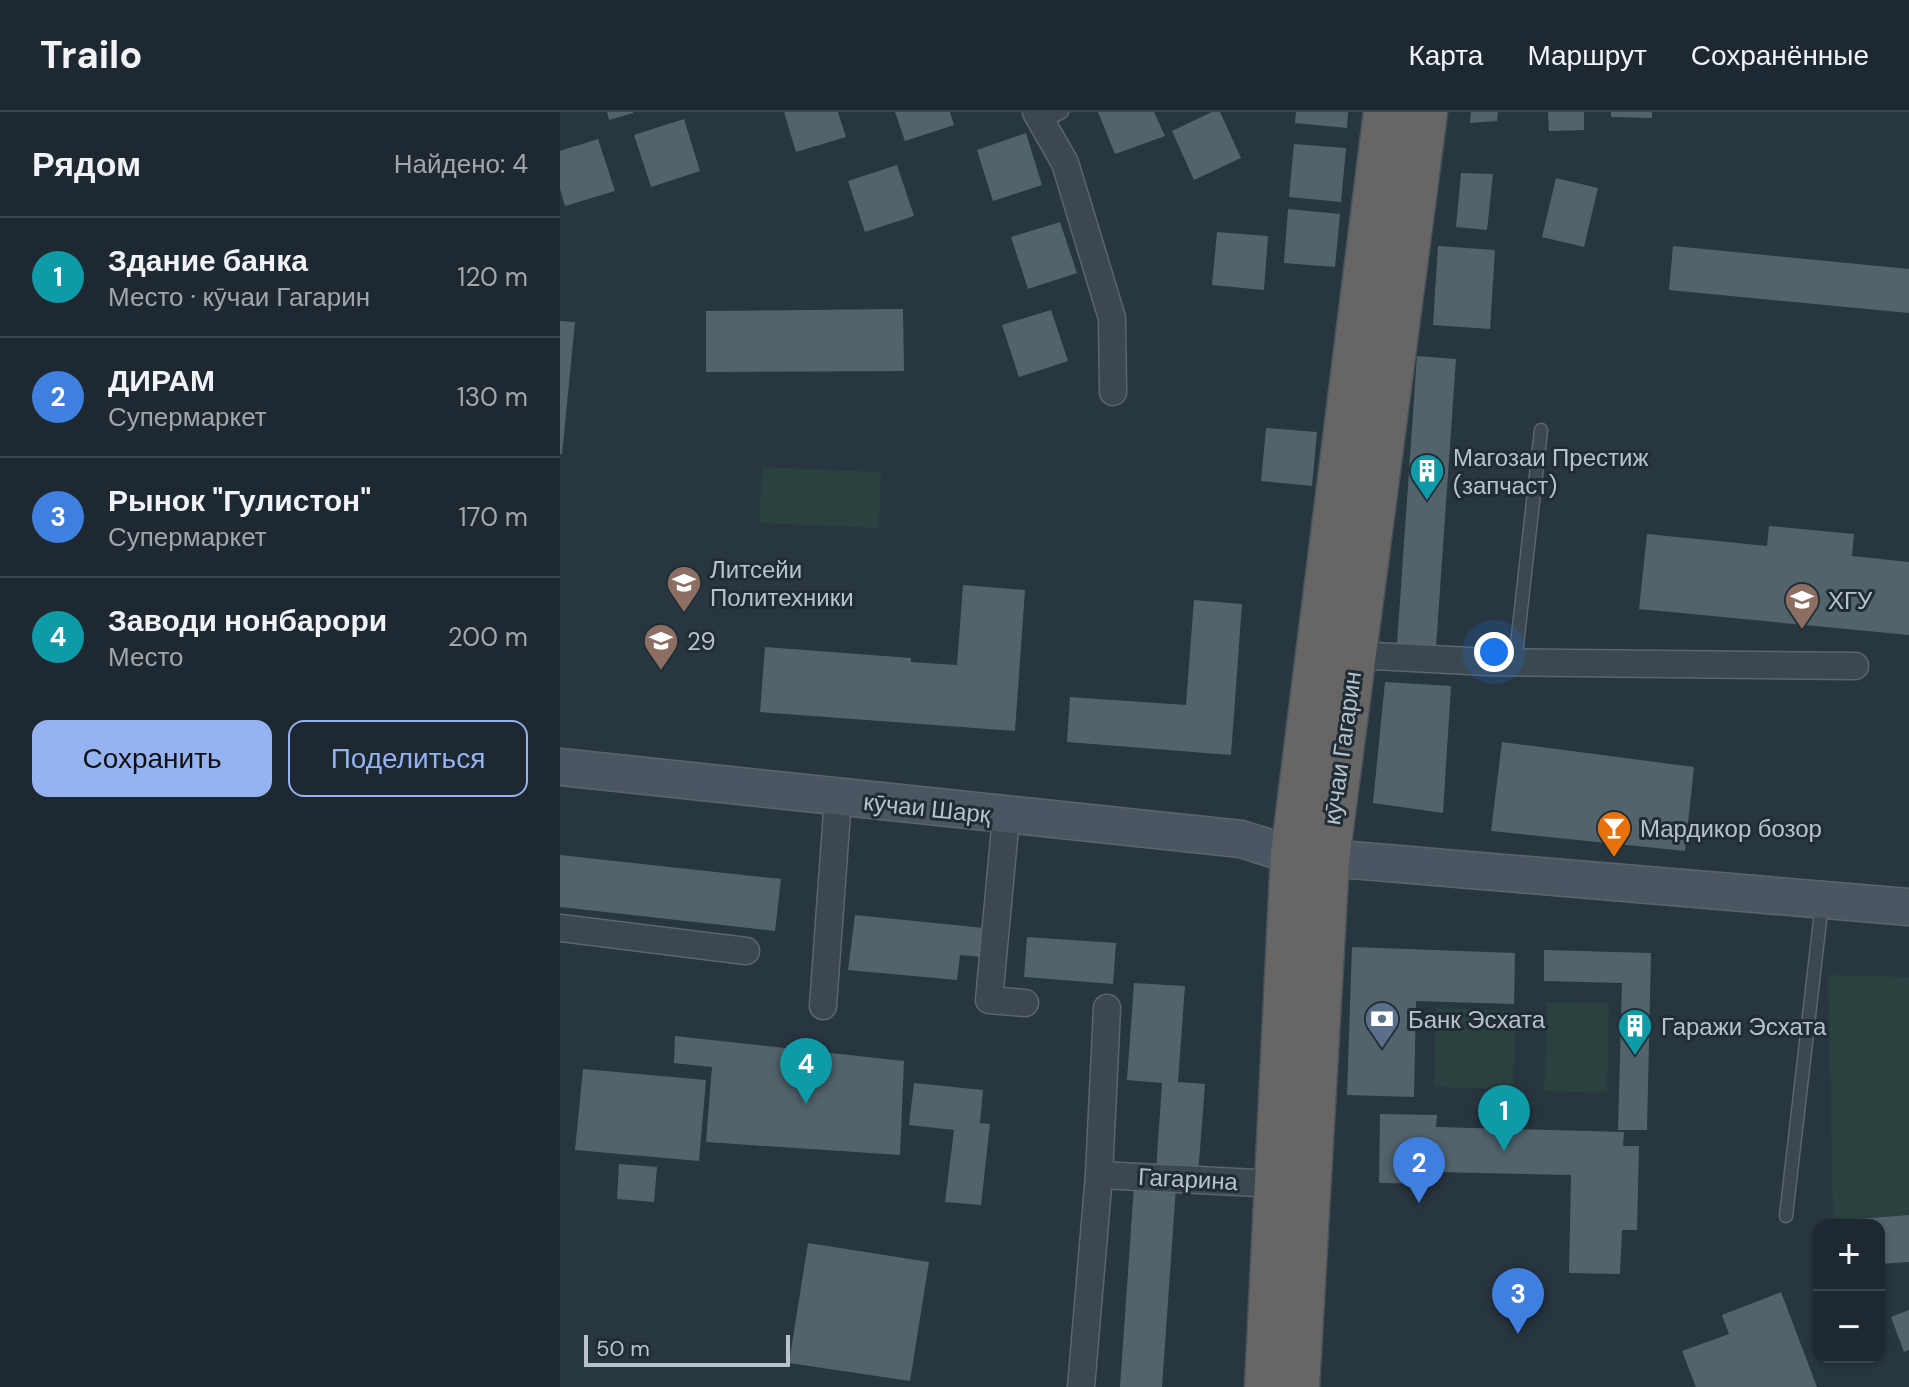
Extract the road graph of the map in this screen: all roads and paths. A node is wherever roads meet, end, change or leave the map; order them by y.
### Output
1 (1385, 112) edge
2 (1426, 112) edge
3 (1047, 115) edge
4 (1113, 392) dead end
5 (1541, 430) dead end
6 (1355, 655) junction
7 (1515, 663) junction
8 (1855, 666) dead end
9 (560, 767) edge
10 (838, 798) junction
11 (1006, 817) junction
12 (1310, 857) junction
13 (1822, 899) junction
14 (1909, 907) edge
15 (560, 928) edge
16 (746, 951) dead end
17 (1025, 1003) dead end
18 (823, 1006) dead end
19 (1107, 1008) dead end
20 (1099, 1175) junction
21 (1278, 1184) junction
22 (1786, 1216) dead end
23 (1081, 1387) edge
24 (1266, 1387) edge
25 (1298, 1387) edge

1 - 12 highway, кӯчаи Гагарин
2 - 6 highway, кӯчаи Гагарин
3 - 4 street
5 - 7 lane
6 - 7 street
6 - 12 highway, кӯчаи Гагарин
7 - 8 street
9 - 10 main road, кӯчаи Шарқ
10 - 11 main road, кӯчаи Шарқ
10 - 18 street
11 - 12 main road, кӯчаи Шарқ
11 - 17 street
12 - 13 main road, кӯчаи Шарқ
12 - 21 highway, кӯчаи Гагарин
12 - 25 highway, кӯчаи Гагарин
13 - 14 main road, кӯчаи Шарқ
13 - 22 lane
15 - 16 street
19 - 20 street
20 - 21 street, Гагарина
20 - 23 street
21 - 24 highway, кӯчаи Гагарин

